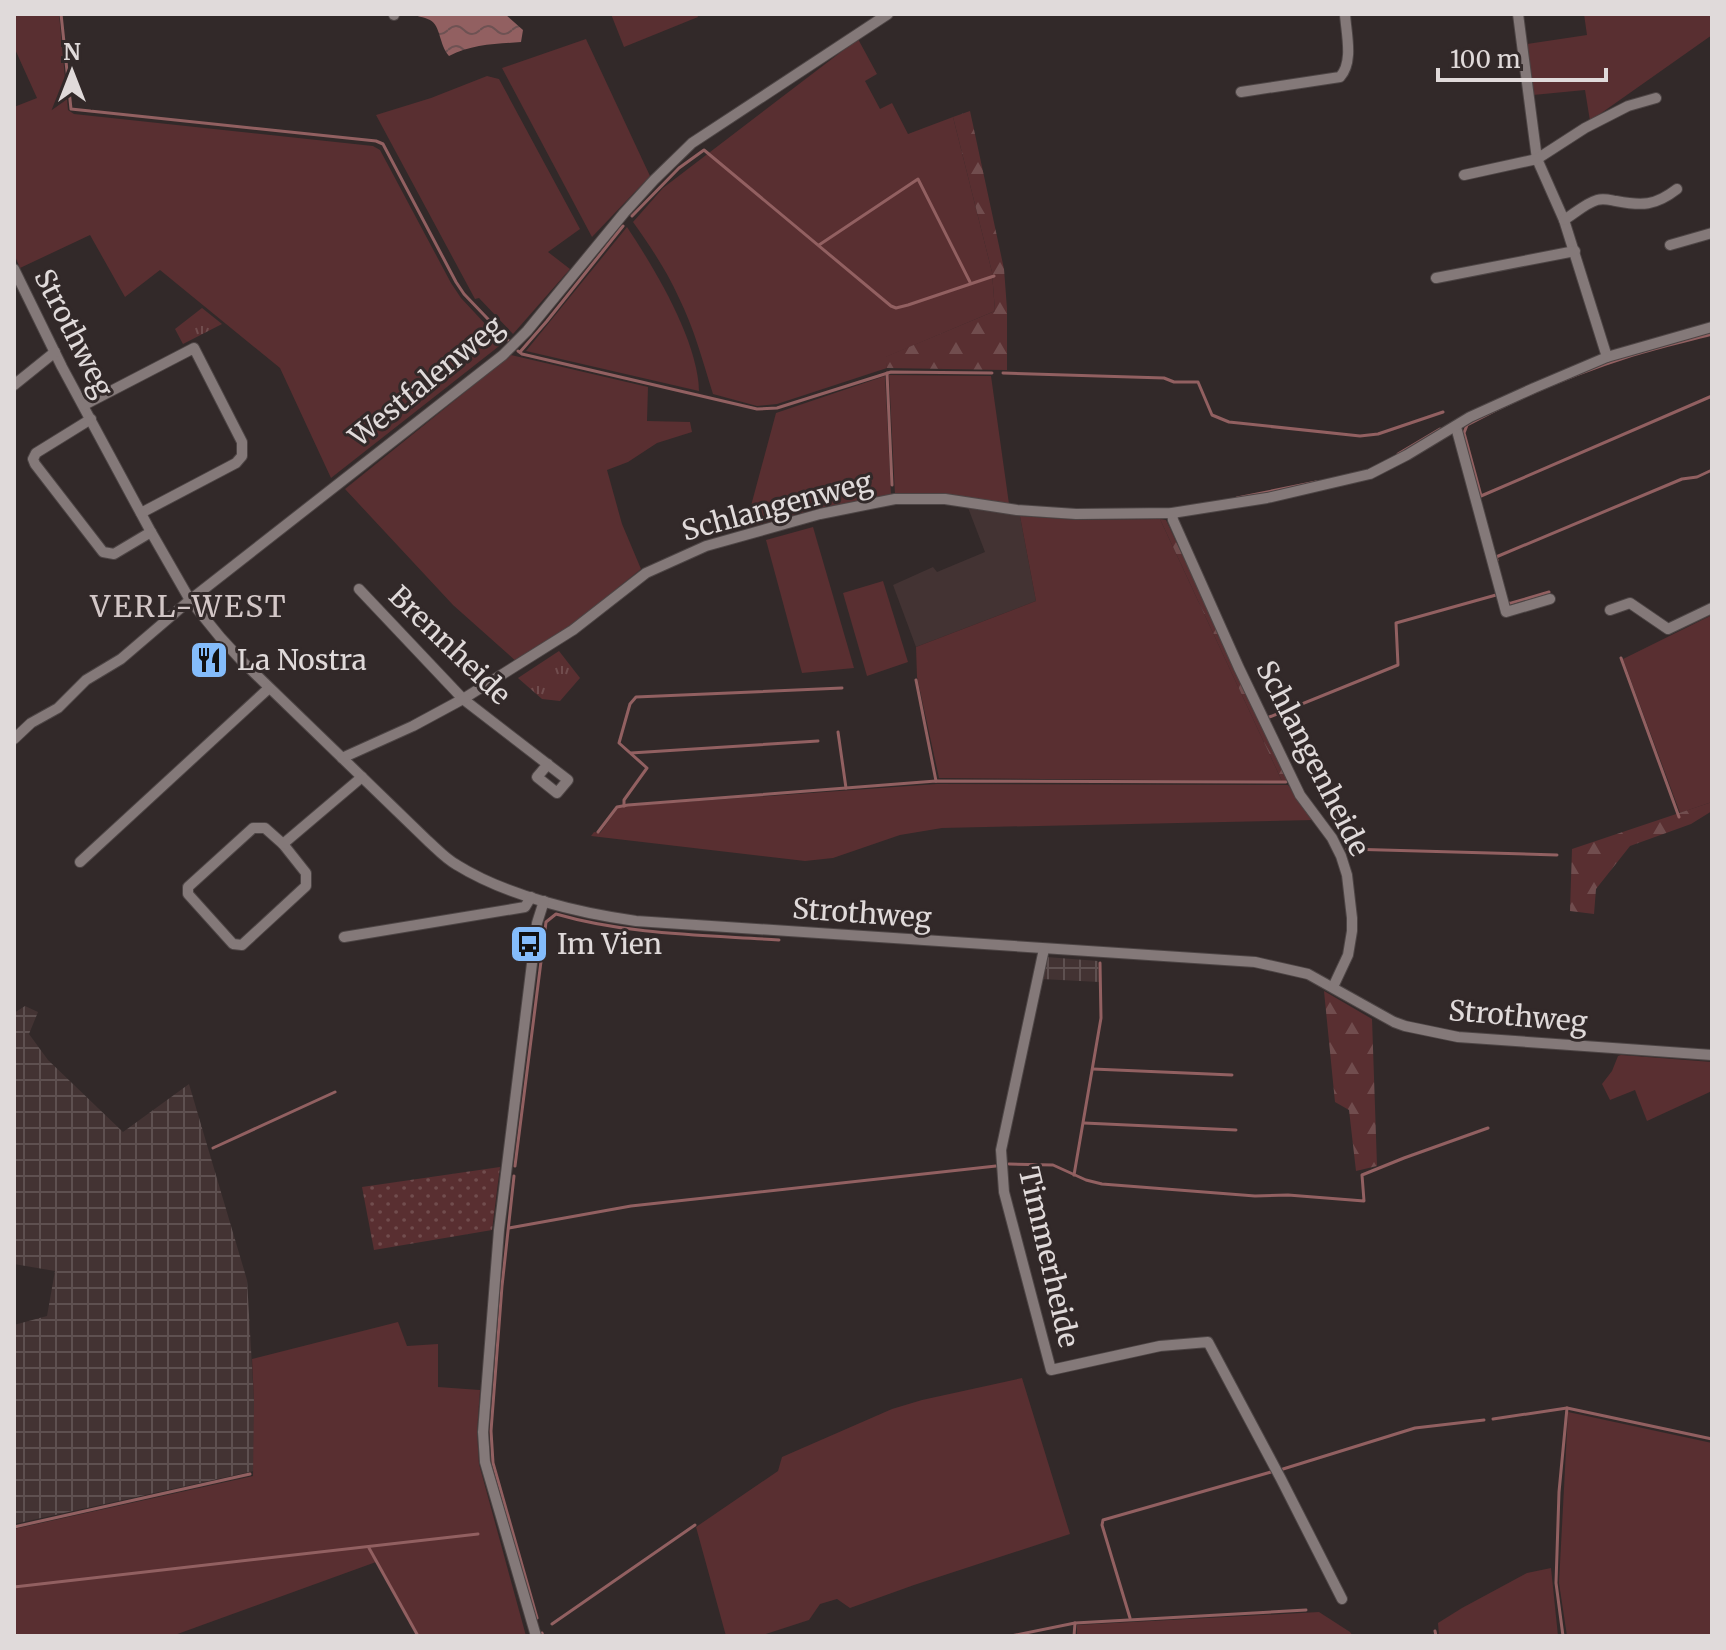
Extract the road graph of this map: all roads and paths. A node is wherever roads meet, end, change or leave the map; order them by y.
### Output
1 (888, 14) edge
2 (1345, 14) edge
3 (1518, 14) edge
4 (1241, 92) dead end
5 (1656, 98) dead end
6 (1537, 159) junction
7 (1464, 175) dead end
8 (1677, 189) dead end
9 (1564, 220) junction
10 (1712, 233) edge
11 (1670, 245) dead end
12 (1575, 251) junction
13 (14, 269) edge
14 (1436, 278) dead end
15 (1712, 327) edge
16 (55, 352) junction
17 (1607, 357) junction
18 (14, 385) edge
19 (84, 405) junction
20 (91, 419) junction
21 (1456, 427) junction
22 (141, 513) junction
23 (1172, 513) junction
24 (151, 532) junction
25 (359, 589) dead end
26 (1550, 599) dead end
27 (190, 600) junction
28 (1712, 608) edge
29 (1610, 610) dead end
30 (269, 688) junction
31 (463, 699) junction
32 (14, 739) edge
33 (342, 758) junction
34 (548, 764) dead end
35 (362, 777) junction
36 (283, 844) junction
37 (80, 862) dead end
38 (531, 897) junction
39 (544, 901) junction
40 (344, 937) dead end
41 (1044, 949) junction
42 (1333, 987) junction
43 (1712, 1055) edge
44 (1342, 1599) dead end
45 (536, 1636) edge

1 - 27 street, Westfalenweg
2 - 4 street
3 - 6 street
5 - 6 street
6 - 7 street
6 - 9 street
8 - 9 street
9 - 12 street
10 - 11 street
12 - 14 street
12 - 17 street
13 - 16 street, Strothweg
15 - 17 street, Schlangenweg
16 - 18 street
16 - 19 street, Strothweg
17 - 21 street, Schlangenweg
19 - 20 street, Strothweg
19 - 22 street
20 - 22 street, Strothweg
20 - 24 street, Strothweg
21 - 23 street, Schlangenweg
21 - 26 street
22 - 24 street, Strothweg
23 - 31 street, Schlangenweg
23 - 42 street, Schlangenheide
24 - 27 street, Strothweg
25 - 31 street, Brennheide
27 - 30 street, Strothweg
27 - 32 street, Westfalenweg
28 - 29 street
30 - 33 street, Strothweg
30 - 37 street
31 - 33 street, Schlangenweg
31 - 34 street, Brennheide
33 - 35 street, Strothweg
35 - 36 street
35 - 38 street, Strothweg
36 - 36 street
38 - 39 street, Strothweg
38 - 40 street
39 - 41 street, Strothweg
39 - 45 street
41 - 42 street, Strothweg
41 - 44 street, Timmerheide
42 - 43 street, Strothweg

